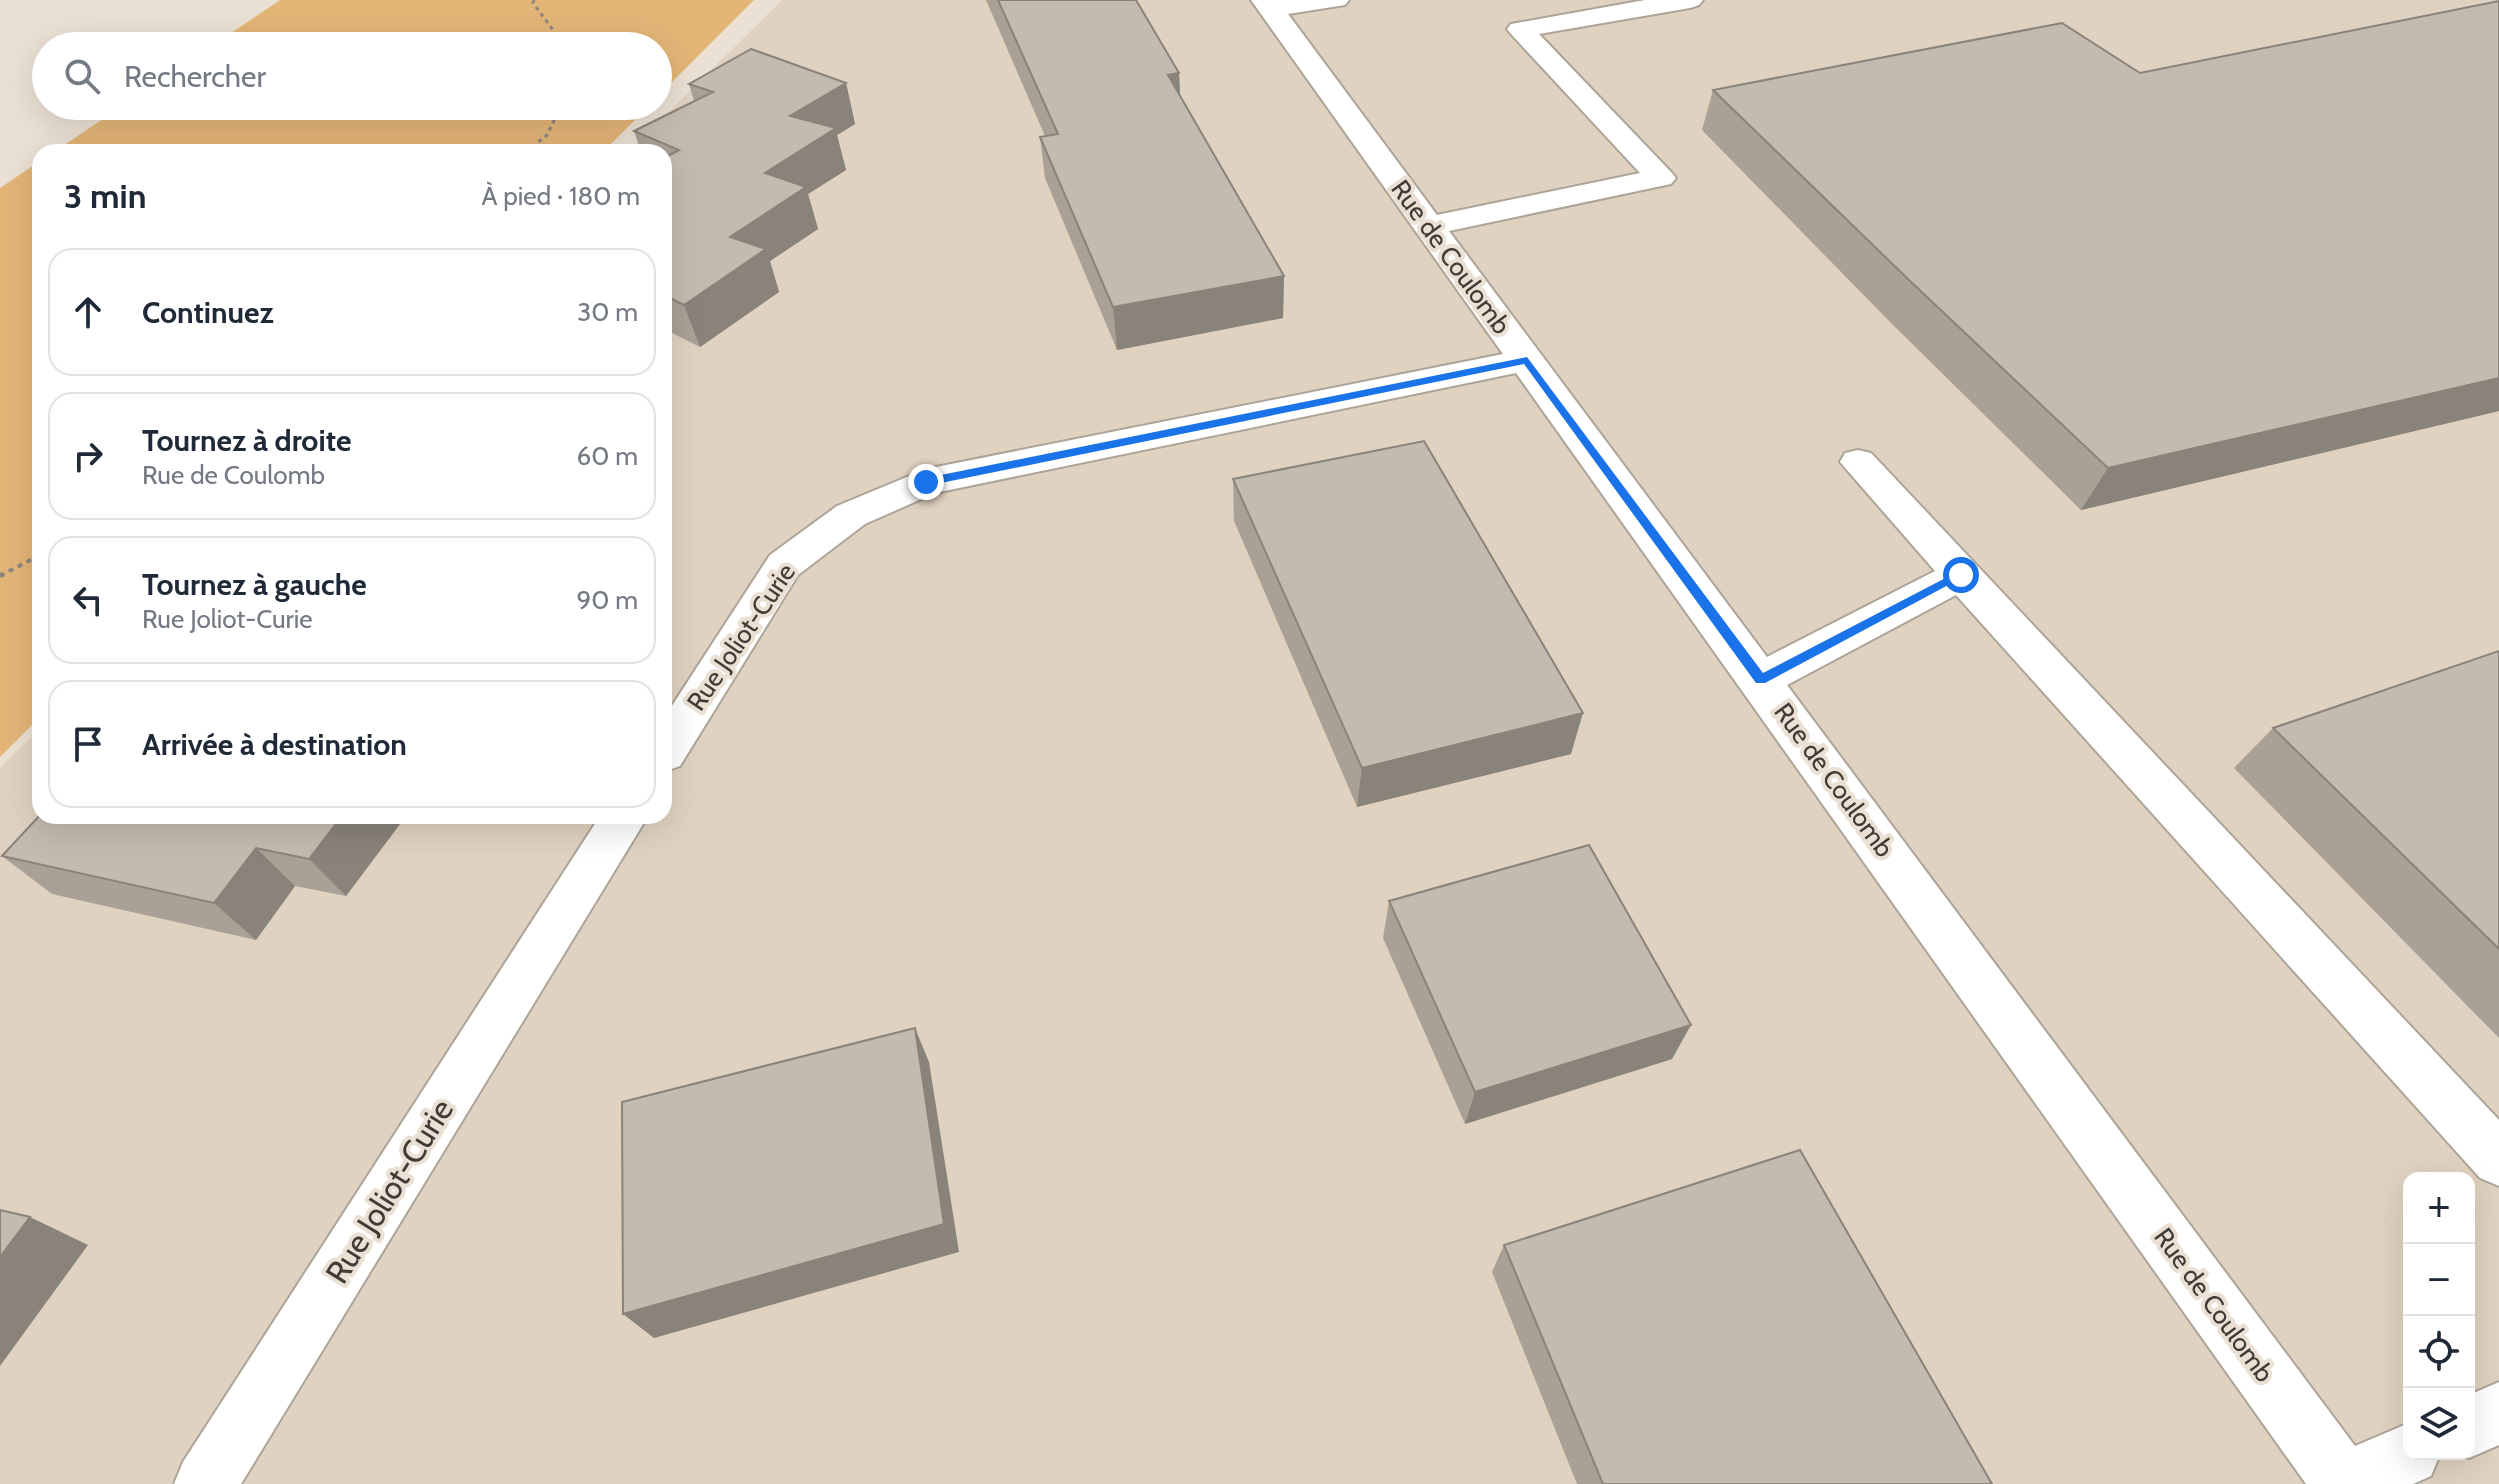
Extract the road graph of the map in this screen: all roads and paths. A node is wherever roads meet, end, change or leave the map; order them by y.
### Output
1 (534, 0) edge
2 (1336, 0) edge
3 (1690, 0) edge
4 (1268, 4) edge
5 (555, 32) edge
6 (554, 120) edge
7 (536, 144) edge
8 (1428, 226) junction
9 (1527, 360) junction
10 (1858, 462) dead end
11 (32, 559) edge
12 (1961, 575) junction
13 (0, 576) edge
14 (1761, 679) junction
15 (672, 741) edge
16 (620, 824) edge
17 (2499, 1159) edge
18 (2499, 1413) edge
19 (2475, 1424) edge
20 (2403, 1457) edge
21 (2344, 1483) edge
22 (205, 1484) edge

1 - 5 path
2 - 4 street
3 - 8 street
4 - 8 street, Rue de Coulomb
6 - 7 path
8 - 9 street, Rue de Coulomb
9 - 14 street, Rue de Coulomb
9 - 15 street, Rue Joliot-Curie
10 - 12 street
11 - 13 path
12 - 14 street
12 - 17 street
14 - 21 street, Rue de Coulomb
16 - 22 street, Rue Joliot-Curie
18 - 19 street
20 - 21 street

